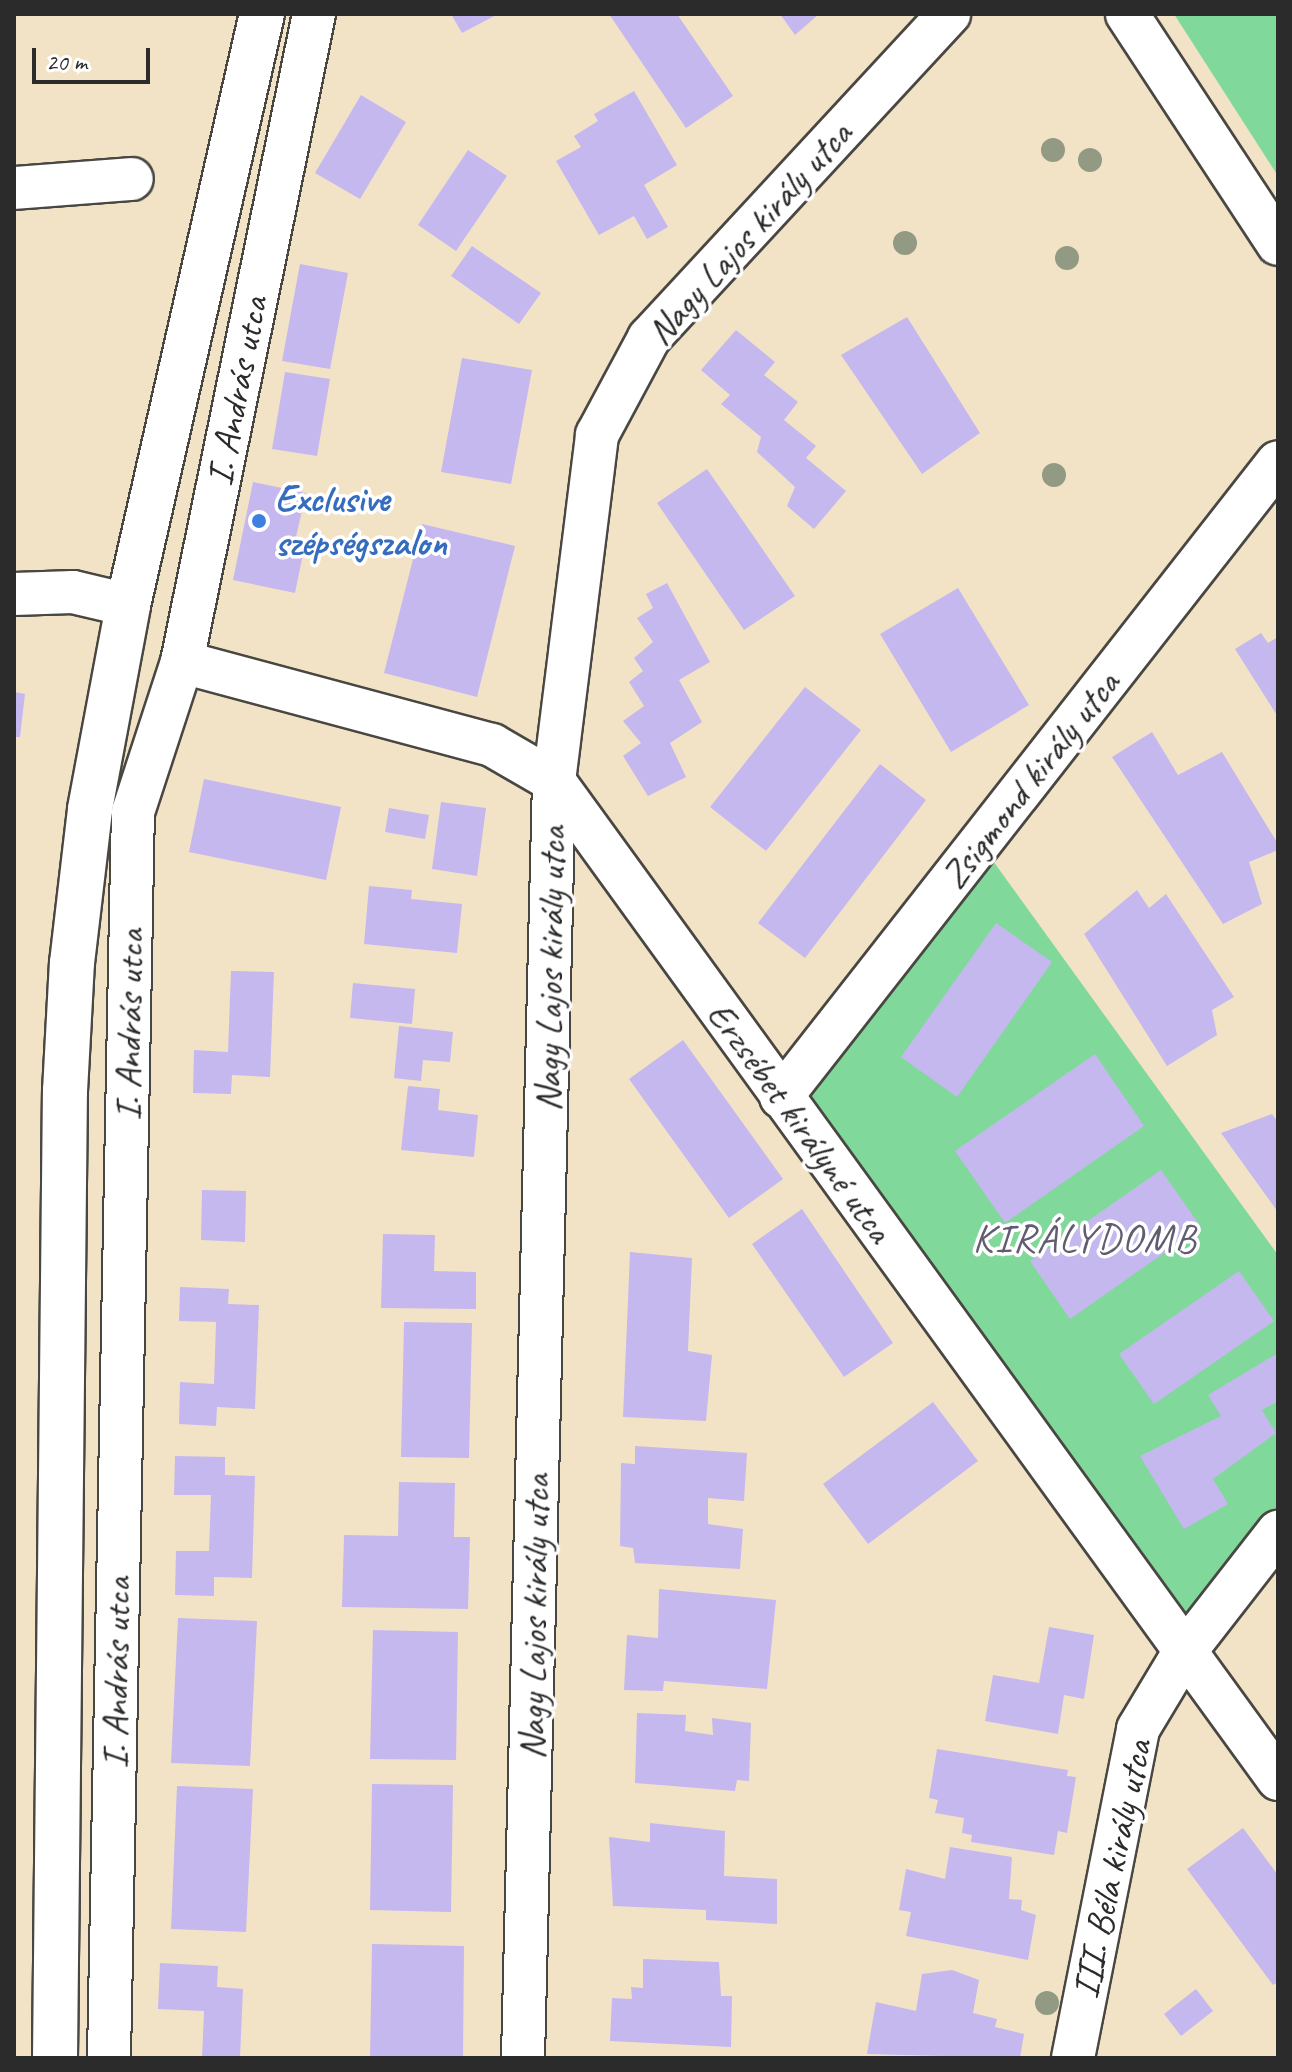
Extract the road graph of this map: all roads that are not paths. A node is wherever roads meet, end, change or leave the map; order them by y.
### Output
1 (262, 14) edge
2 (314, 14) edge
3 (949, 14) edge
4 (1127, 14) edge
5 (132, 179) dead end
6 (14, 188) edge
7 (1278, 244) edge
8 (1278, 462) edge
9 (14, 594) edge
10 (128, 605) junction
11 (182, 662) junction
12 (554, 781) junction
13 (781, 1097) junction
14 (1278, 1532) edge
15 (1183, 1654) junction
16 (1278, 1779) edge
17 (55, 2058) edge
18 (109, 2058) edge
19 (523, 2058) edge
20 (1073, 2058) edge

1 - 10 main road, I. András utca
2 - 11 street, I. András utca
3 - 12 street, Nagy Lajos király utca
4 - 7 street
5 - 6 street
8 - 13 street, Zsigmond király utca
9 - 10 street
10 - 17 main road, I. András utca
11 - 12 street, Erzsébet királyné utca
11 - 18 street, I. András utca
12 - 13 street, Erzsébet királyné utca
12 - 19 street, Nagy Lajos király utca
13 - 15 street, Erzsébet királyné utca
14 - 15 street, III. Béla király utca
15 - 16 street, Erzsébet királyné utca
15 - 20 street, III. Béla király utca

